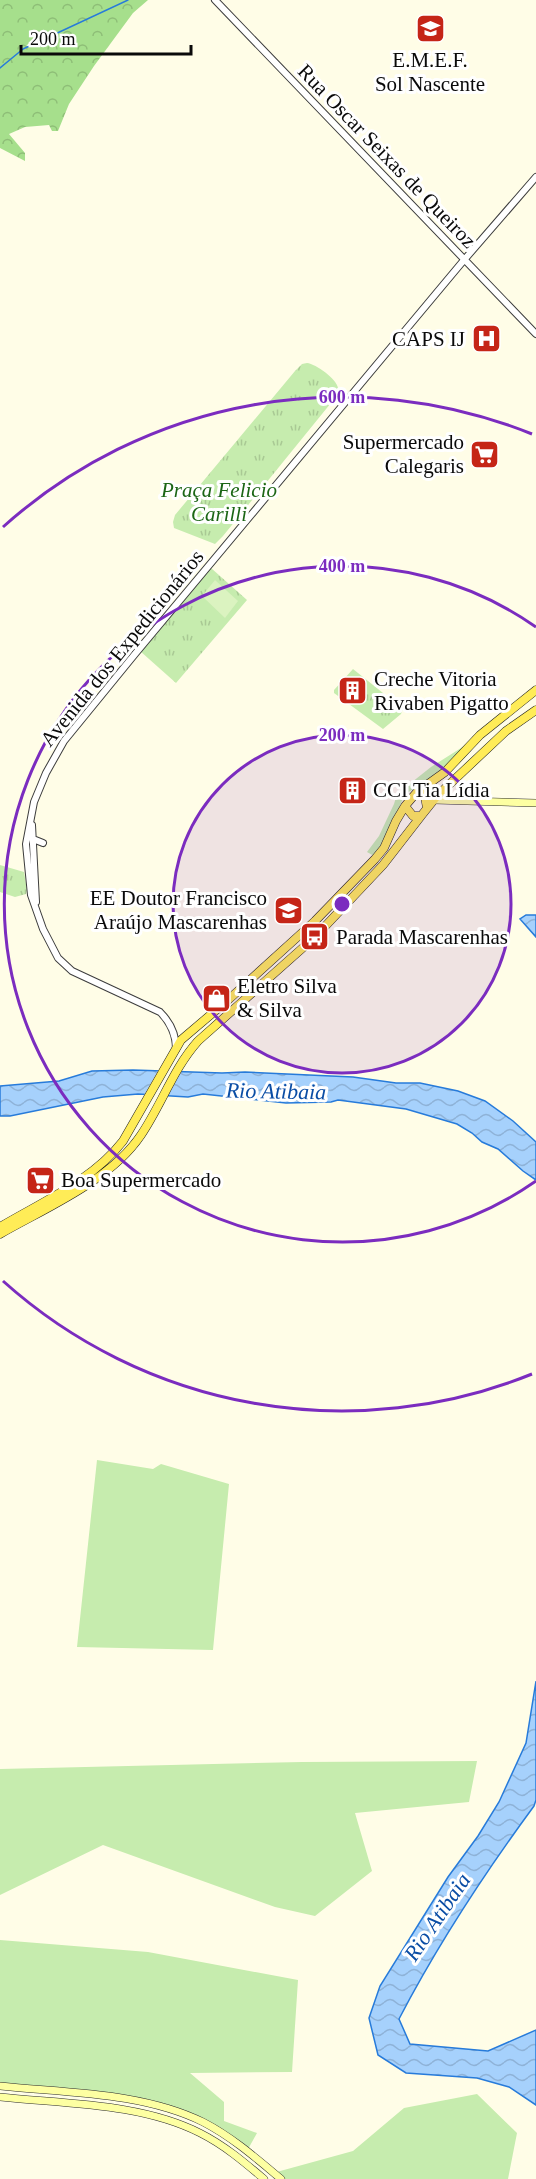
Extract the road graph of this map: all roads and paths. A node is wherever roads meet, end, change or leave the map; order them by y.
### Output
1 (215, 0) edge
2 (536, 177) edge
3 (464, 260) junction
4 (536, 334) edge
5 (536, 690) edge
6 (536, 710) edge
7 (417, 792) junction
8 (429, 799) junction
9 (536, 803) edge
10 (405, 806) junction
11 (421, 816) junction
12 (31, 820) junction
13 (33, 839) junction
14 (43, 843) dead end
15 (27, 868) junction
16 (35, 873) junction
17 (36, 905) junction
18 (176, 1049) junction
19 (0, 1227) edge
20 (0, 1234) edge
21 (0, 2086) edge
22 (0, 2097) edge
23 (264, 2179) edge
24 (281, 2179) edge

1 - 3 street, Rua Oscar Seixas de Queiroz
2 - 3 street, Avenida dos Expedicionários
3 - 4 street, Rua Oscar Seixas de Queiroz
3 - 12 street, Avenida dos Expedicionários
5 - 7 main road
6 - 8 main road
7 - 8 main road
7 - 10 main road
8 - 9 main road
8 - 11 main road
10 - 11 main road
10 - 18 main road
11 - 20 main road
12 - 13 street, Avenida dos Expedicionários
12 - 15 street, Avenida dos Expedicionários
13 - 14 street
13 - 16 street, Avenida dos Expedicionários
15 - 16 street
15 - 17 street, Avenida dos Expedicionários
16 - 17 street, Avenida dos Expedicionários
17 - 18 street
18 - 19 main road
21 - 24 main road
22 - 23 main road

